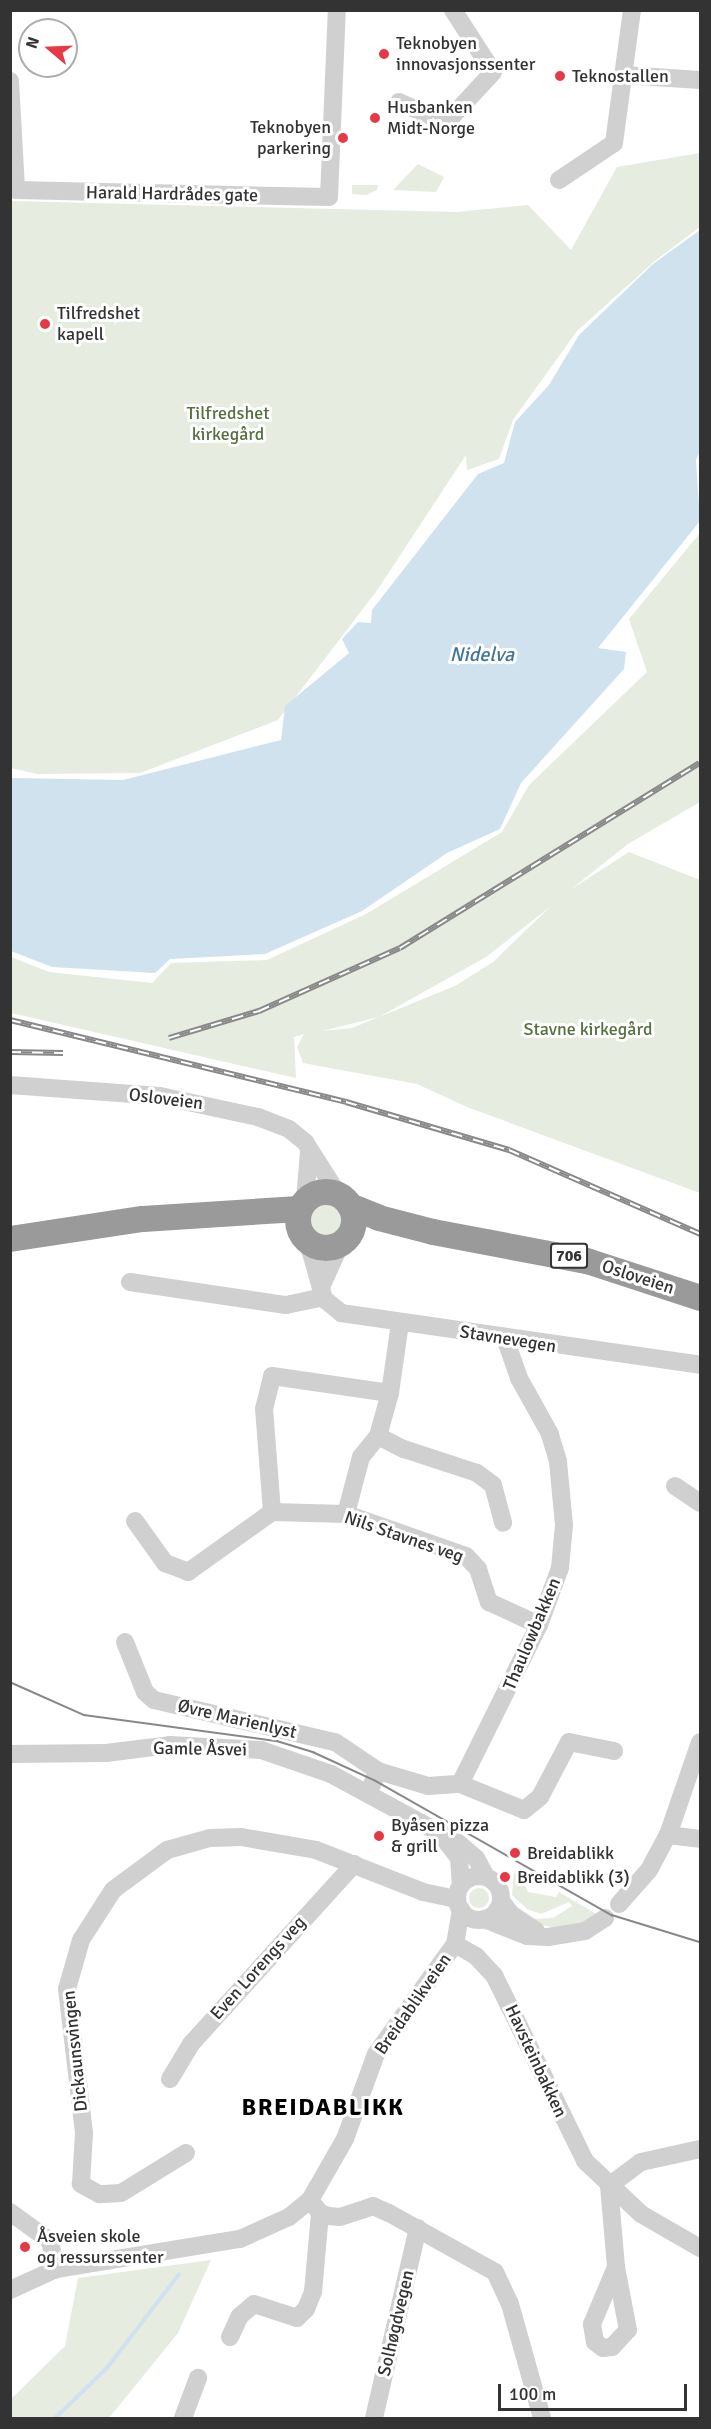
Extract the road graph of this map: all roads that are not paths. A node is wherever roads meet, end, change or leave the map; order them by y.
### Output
1 (337, 10) edge
2 (453, 10) edge
3 (632, 10) edge
4 (624, 75) junction
5 (700, 80) edge
6 (10, 81) edge
7 (399, 102) dead end
8 (559, 180) dead end
9 (10, 1085) edge
10 (309, 1149) junction
11 (344, 1200) junction
12 (302, 1205) junction
13 (228, 1216) junction
14 (434, 1232) junction
15 (10, 1239) edge
16 (305, 1239) junction
17 (344, 1240) junction
18 (130, 1282) dead end
19 (322, 1292) junction
20 (700, 1298) edge
21 (400, 1323) junction
22 (506, 1338) junction
23 (700, 1365) edge
24 (390, 1393) junction
25 (378, 1436) junction
26 (675, 1486) dead end
27 (700, 1503) edge
28 (272, 1512) junction
29 (346, 1514) junction
30 (135, 1521) dead end
31 (503, 1523) dead end
32 (539, 1625) junction
33 (125, 1642) dead end
34 (700, 1742) edge
35 (614, 1751) dead end
36 (10, 1754) edge
37 (378, 1771) junction
38 (460, 1784) junction
39 (368, 1794) junction
40 (668, 1835) junction
41 (442, 1836) junction
42 (700, 1839) edge
43 (354, 1864) junction
44 (486, 1877) junction
45 (460, 1898) junction
46 (501, 1901) junction
47 (619, 1904) dead end
48 (605, 1918) dead end
49 (482, 1920) junction
50 (548, 1936) junction
51 (455, 1944) junction
52 (170, 2079) dead end
53 (700, 2149) edge
54 (186, 2153) dead end
55 (609, 2186) junction
56 (315, 2207) junction
57 (10, 2212) edge
58 (418, 2228) junction
59 (700, 2248) edge
60 (616, 2268) dead end
61 (56, 2269) junction
62 (10, 2290) edge
63 (230, 2337) dead end
64 (198, 2378) dead end
65 (183, 2418) edge
66 (374, 2418) edge
67 (542, 2418) edge

1 - 6 street, Harald Hardrådes gate
2 - 7 street
3 - 4 street
4 - 5 street
4 - 8 street
9 - 10 street, Osloveien
10 - 11 street, Osloveien
10 - 12 street
11 - 12 highway, 706
11 - 14 highway, Osloveien / 706
11 - 17 highway
12 - 13 highway, 706
12 - 16 highway
13 - 15 highway, 706
13 - 16 highway, 706
14 - 17 highway, Osloveien / 706
14 - 20 highway, Osloveien / 706
16 - 17 highway, 706
16 - 19 street
17 - 19 street
18 - 19 street
19 - 21 street, Stavnevegen
21 - 22 street, Stavnevegen
21 - 24 street
22 - 23 street, Stavnevegen
22 - 32 street, Thaulowbakken
24 - 25 street
24 - 28 street
25 - 29 street
25 - 31 street
26 - 27 street
28 - 29 street, Nils Stavnes veg
28 - 30 street
29 - 32 street, Nils Stavnes veg
32 - 38 street, Thaulowbakken
33 - 37 street, Øvre Marienlyst
34 - 40 street
35 - 38 street
36 - 39 street, Gamle Åsvei
37 - 38 street
37 - 39 street
39 - 41 street, Gamle Åsvei
40 - 42 street
40 - 47 street
41 - 44 street, Gamle Åsvei
41 - 45 street, Gamle Åsvei
43 - 45 street, Dickaunsvingen
43 - 52 street, Even Lorengs veg
43 - 54 street, Dickaunsvingen
44 - 45 street
44 - 46 street
45 - 49 street
45 - 51 street, Breidablikveien
46 - 49 street
46 - 50 street
48 - 50 street
49 - 50 street
49 - 51 street, Breidablikveien
51 - 55 street, Havsteinbakken
51 - 56 street, Breidablikveien
53 - 55 street
55 - 59 street, Havsteinbakken
55 - 60 street
56 - 58 street
56 - 61 street, Breidablikveien
56 - 63 street
57 - 61 street
58 - 66 street, Solhøgdvegen
58 - 67 street
61 - 62 street, Breidablikveien
64 - 65 street

